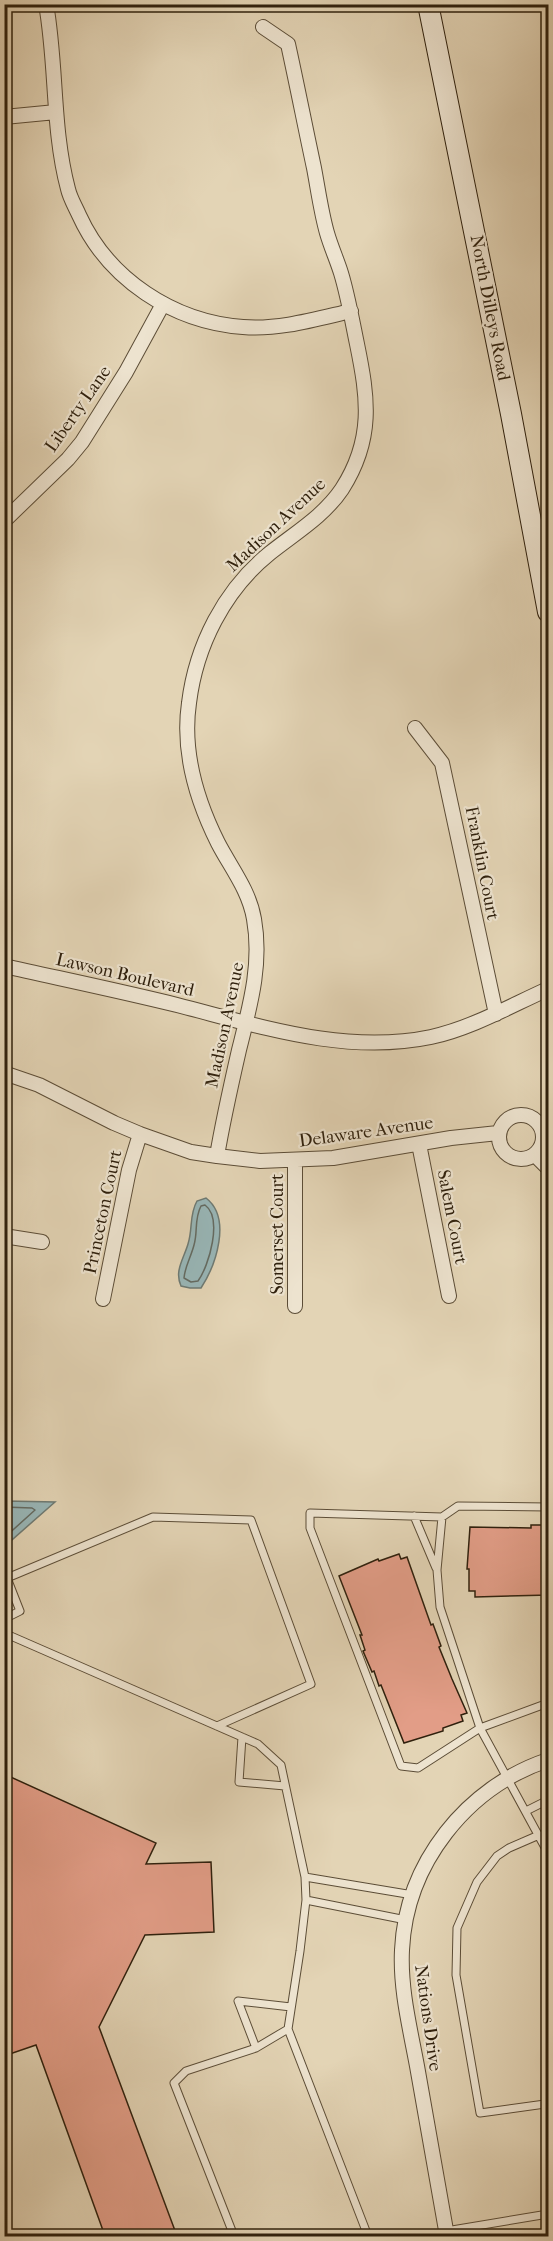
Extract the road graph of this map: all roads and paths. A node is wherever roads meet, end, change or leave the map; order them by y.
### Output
1 (46, 4) edge
2 (428, 4) edge
3 (263, 27) dead end
4 (56, 112) junction
5 (4, 117) edge
6 (163, 304) junction
7 (351, 312) junction
8 (4, 521) edge
9 (549, 612) edge
10 (415, 728) dead end
11 (4, 966) edge
12 (549, 989) edge
13 (496, 1014) junction
14 (246, 1024) junction
15 (4, 1073) edge
16 (498, 1133) junction
17 (140, 1134) junction
18 (419, 1144) junction
19 (535, 1155) junction
20 (217, 1156) junction
21 (295, 1161) junction
22 (549, 1168) edge
23 (4, 1236) edge
24 (42, 1242) dead end
25 (449, 1296) dead end
26 (103, 1299) dead end
27 (295, 1306) dead end
28 (549, 1507) edge
29 (414, 1516) junction
30 (442, 1516) junction
31 (437, 1570) junction
32 (4, 1619) edge
33 (4, 1633) edge
34 (549, 1703) edge
35 (217, 1726) junction
36 (480, 1728) junction
37 (242, 1737) junction
38 (549, 1760) edge
39 (507, 1778) junction
40 (285, 1786) junction
41 (549, 1800) edge
42 (526, 1811) junction
43 (539, 1835) junction
44 (549, 1853) edge
45 (305, 1877) junction
46 (413, 1895) junction
47 (306, 1900) junction
48 (406, 1920) junction
49 (291, 2007) junction
50 (288, 2029) junction
51 (256, 2048) junction
52 (549, 2095) edge
53 (545, 2104) junction
54 (549, 2116) edge
55 (549, 2214) edge
56 (446, 2234) edge
57 (234, 2236) edge
58 (368, 2236) edge

1 - 4 street
2 - 9 street, North Dilleys Road
3 - 7 street, Madison Avenue
4 - 5 street
4 - 6 street
6 - 7 street
6 - 8 street, Liberty Lane
7 - 14 street, Madison Avenue
10 - 13 street, Franklin Court
11 - 14 street, Lawson Boulevard
12 - 13 street, Lawson Boulevard
13 - 14 street, Lawson Boulevard
14 - 20 street, Madison Avenue
15 - 17 street, Delaware Avenue
16 - 18 street, Delaware Avenue
16 - 19 street
16 - 19 street
17 - 20 street, Delaware Avenue
17 - 26 street, Princeton Court
18 - 21 street, Delaware Avenue
18 - 25 street, Salem Court
19 - 22 street
20 - 21 street, Delaware Avenue
21 - 27 street, Somerset Court
23 - 24 street
28 - 30 lane
29 - 30 lane
29 - 31 lane
29 - 36 lane
30 - 31 lane
31 - 36 lane
32 - 35 lane
33 - 35 lane
34 - 36 lane
35 - 37 lane
36 - 39 lane
37 - 40 lane
37 - 40 lane
38 - 39 street, Nations Drive
39 - 42 lane
39 - 46 street, Nations Drive
40 - 45 lane
41 - 42 lane
42 - 43 lane
43 - 44 lane
43 - 53 lane
45 - 46 lane
45 - 47 lane
46 - 48 street, Nations Drive
47 - 48 lane
47 - 49 lane
48 - 56 street, Nations Drive
49 - 50 lane
49 - 51 lane
50 - 51 lane
50 - 58 lane
51 - 57 lane
52 - 53 lane
53 - 54 lane
55 - 56 lane

